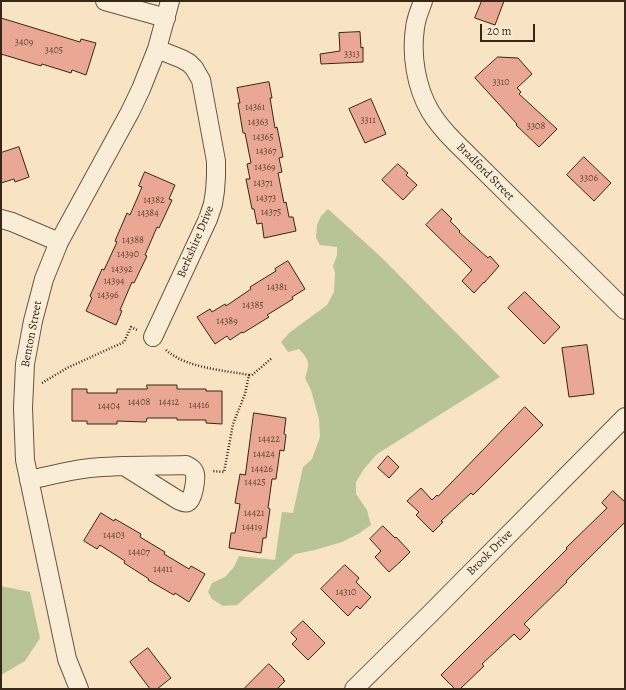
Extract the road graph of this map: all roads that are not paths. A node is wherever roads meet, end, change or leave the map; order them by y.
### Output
1 (105, 1) edge
2 (423, 1) edge
3 (168, 10) edge
4 (157, 49) junction
5 (1, 219) edge
6 (58, 242) junction
7 (625, 310) edge
8 (153, 337) road end
9 (625, 417) edge
10 (124, 466) junction
11 (29, 480) junction
12 (79, 689) edge
13 (354, 689) edge

1 - 3 street
2 - 7 street, Bradford Street
3 - 4 street, Benton Street
4 - 6 street, Benton Street
4 - 8 street, Berkshire Drive
5 - 6 street
6 - 11 street, Benton Street
9 - 13 street, Brook Drive
10 - 10 street
10 - 11 street
11 - 12 street, Benton Street

